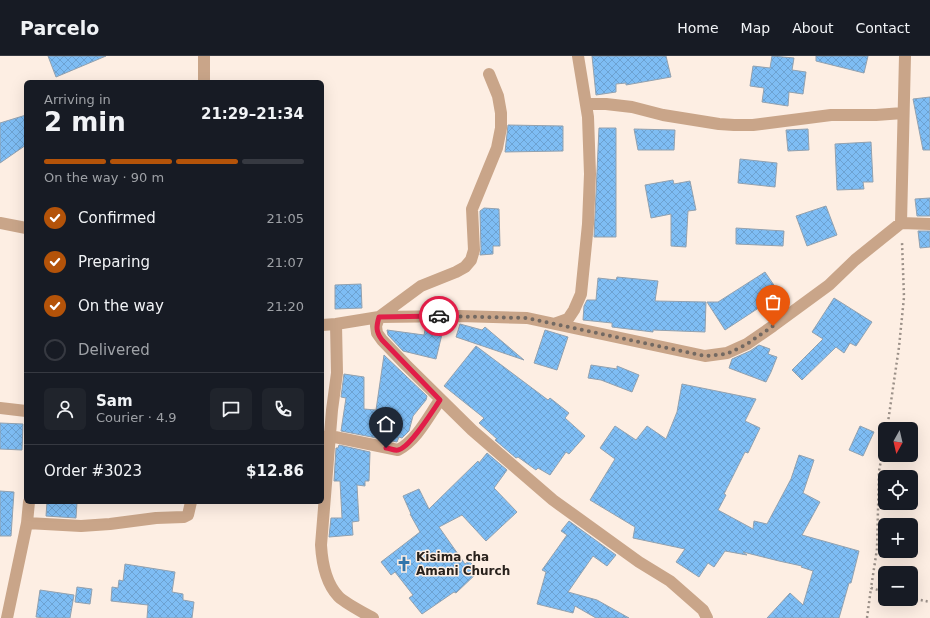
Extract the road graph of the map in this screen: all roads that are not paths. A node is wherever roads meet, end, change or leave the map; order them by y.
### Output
1 (204, 56) edge
2 (578, 56) edge
3 (905, 56) edge
4 (489, 74) dead end
5 (204, 80) edge
6 (586, 104) junction
7 (903, 113) junction
8 (901, 223) junction
9 (0, 224) edge
10 (930, 224) edge
11 (24, 228) edge
12 (379, 317) junction
13 (336, 324) junction
14 (557, 324) junction
15 (324, 325) edge
16 (440, 400) junction
17 (0, 408) edge
18 (24, 411) edge
19 (326, 437) edge
20 (324, 480) edge
21 (29, 504) edge
22 (191, 504) edge
23 (323, 504) edge
24 (27, 523) junction
25 (7, 618) edge
26 (373, 618) edge
27 (707, 618) edge

1 - 5 street
2 - 6 street
3 - 7 street
4 - 12 street
6 - 7 street
6 - 14 street
7 - 8 street
8 - 10 street
8 - 14 street
9 - 11 street
12 - 13 street
12 - 14 street
12 - 16 street
13 - 15 street
13 - 19 street
16 - 19 street
16 - 27 street
17 - 18 street
19 - 20 street
21 - 24 street
22 - 24 street
23 - 26 street
24 - 25 street

